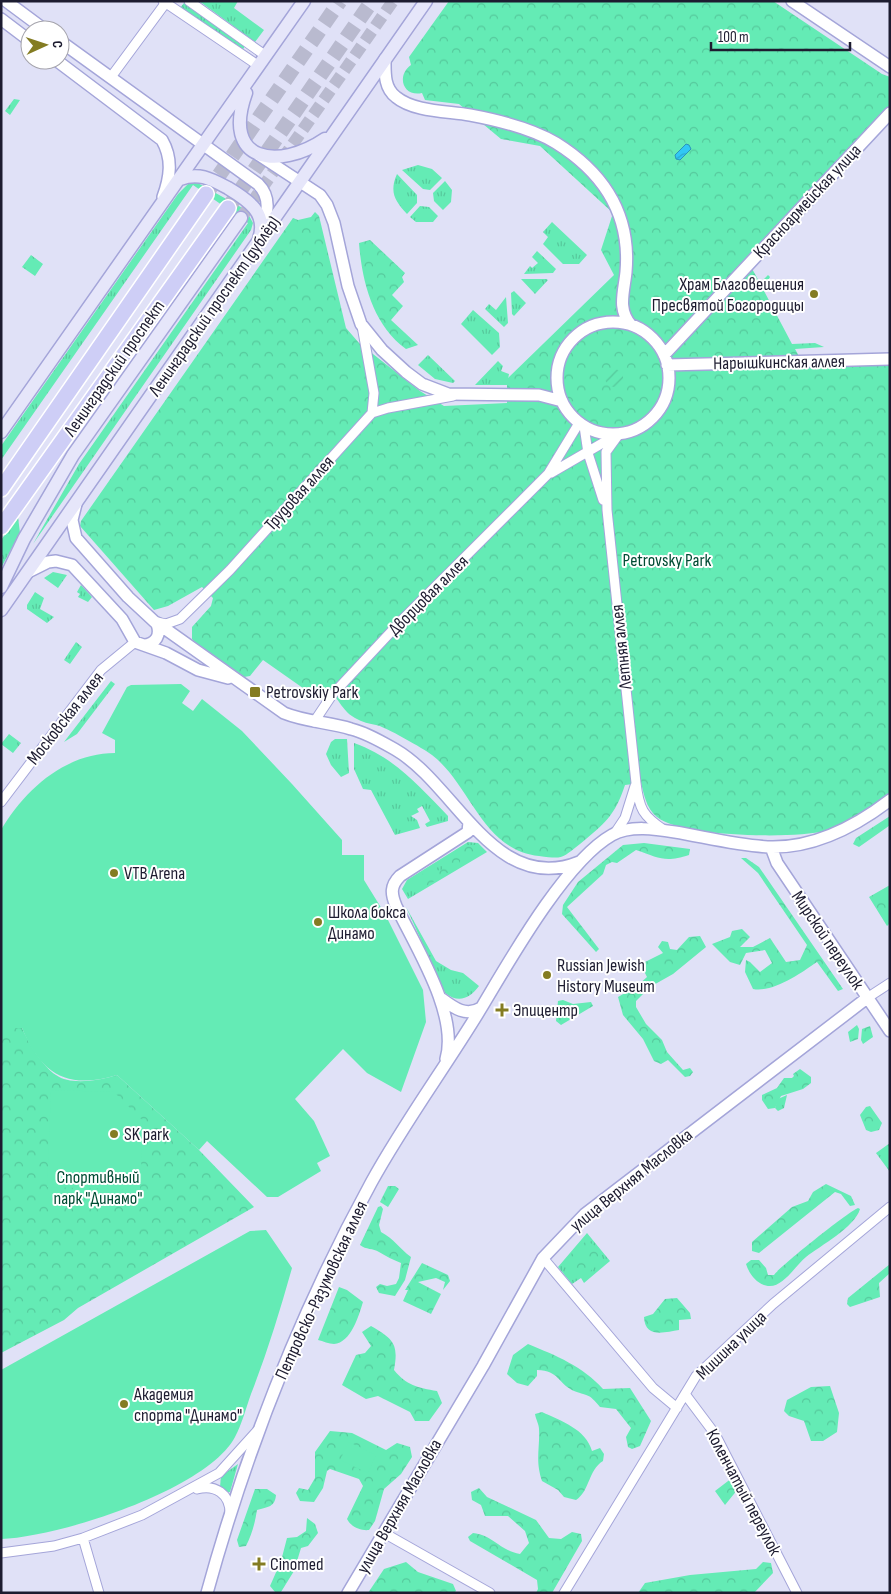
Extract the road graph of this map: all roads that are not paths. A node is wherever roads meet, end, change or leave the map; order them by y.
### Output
1 (6, 1) edge
2 (189, 1) edge
3 (304, 1) edge
4 (426, 1) edge
5 (792, 1) edge
6 (165, 2) edge
7 (1, 19) edge
8 (32, 20) edge
9 (20, 33) edge
10 (70, 48) edge
11 (385, 59) junction
12 (262, 61) junction
13 (890, 67) edge
14 (69, 70) edge
15 (111, 77) junction
16 (251, 77) junction
17 (890, 113) edge
18 (332, 134) junction
19 (204, 145) junction
20 (256, 153) junction
21 (180, 179) junction
22 (299, 181) junction
23 (206, 194) tunnel mouth
24 (228, 208) tunnel mouth
25 (152, 217) junction
26 (241, 218) tunnel mouth
27 (259, 238) junction
28 (362, 324) junction
29 (631, 325) junction
30 (890, 359) edge
31 (666, 360) junction
32 (461, 395) junction
33 (562, 401) junction
34 (372, 413) junction
35 (581, 424) junction
36 (1, 432) edge
37 (40, 434) junction
38 (619, 434) junction
39 (588, 453) junction
40 (548, 474) junction
41 (1, 476) edge
42 (1, 489) edge
43 (76, 504) junction
44 (606, 510) junction
45 (1, 527) edge
46 (28, 572) junction
47 (1, 587) edge
48 (1, 610) edge
49 (154, 621) junction
50 (136, 640) junction
51 (235, 680) junction
52 (314, 722) junction
53 (636, 783) junction
54 (890, 800) edge
55 (1, 802) edge
56 (469, 822) junction
57 (665, 831) junction
58 (615, 833) junction
59 (462, 837) junction
60 (485, 838) junction
61 (771, 847) junction
62 (580, 862) junction
63 (890, 983) edge
64 (867, 998) junction
65 (442, 999) junction
66 (481, 1008) junction
67 (890, 1031) edge
68 (444, 1068) junction
69 (890, 1207) edge
70 (543, 1258) junction
71 (685, 1394) junction
72 (676, 1408) junction
73 (262, 1425) junction
74 (187, 1492) junction
75 (230, 1517) junction
76 (384, 1533) junction
77 (83, 1538) junction
78 (1, 1553) edge
79 (99, 1593) edge
80 (207, 1593) edge
81 (348, 1593) edge
82 (490, 1593) edge
83 (564, 1593) edge
84 (797, 1593) edge

1 - 8 street
2 - 12 street
3 - 12 main road
4 - 11 main road, Ленинградский проспект (дублёр)
5 - 13 street
6 - 12 street
6 - 15 street
7 - 9 street
10 - 15 street
11 - 18 main road, Ленинградский проспект (дублёр)
11 - 29 street
12 - 16 main road
14 - 25 street
15 - 19 street
16 - 19 main road
16 - 20 main road
17 - 31 street, Красноармейская улица
18 - 20 main road
18 - 22 main road, Ленинградский проспект (дублёр)
19 - 21 main road
19 - 27 street
20 - 22 street
21 - 25 main road
21 - 27 main road
22 - 27 main road, Ленинградский проспект (дублёр)
22 - 28 street
23 - 37 main road, Ленинградский проспект
24 - 45 main road, Ленинградский проспект
25 - 36 main road
26 - 47 main road, Ленинградский проспект (дублёр)
27 - 43 main road, Ленинградский проспект (дублёр)
28 - 32 street
28 - 34 street
29 - 31 street
29 - 33 street
30 - 31 street, Нарышкинская аллея
31 - 38 street
32 - 33 street
32 - 34 street
33 - 35 street
34 - 49 street, Трудовая аллея
35 - 38 street
35 - 39 street, Летняя аллея
35 - 40 street, Дворцовая аллея
37 - 41 main road
37 - 42 main road, Ленинградский проспект
38 - 39 street, Дворцовая аллея
38 - 44 street, Летняя аллея
39 - 40 street, Дворцовая аллея
39 - 44 street, Летняя аллея
40 - 52 street, Дворцовая аллея
43 - 46 main road, Ленинградский проспект (дублёр)
43 - 49 street
44 - 53 street, Летняя аллея
46 - 48 main road, Ленинградский проспект (дублёр)
46 - 50 street
49 - 50 street
49 - 50 street
49 - 51 street
50 - 51 street
50 - 55 street, Московская аллея
51 - 52 street
52 - 56 street
53 - 57 street, Летняя аллея
53 - 58 street, Летняя аллея
54 - 61 street
56 - 59 street
56 - 60 street
57 - 58 street
57 - 61 street
58 - 62 street
59 - 60 street
59 - 65 street
60 - 62 street
61 - 64 street, Мирской переулок
62 - 66 street, Петровско-Разумовская аллея
63 - 64 street, улица Верхняя Масловка
64 - 67 street, Мирской переулок
64 - 70 street, улица Верхняя Масловка
65 - 66 street
65 - 68 street
66 - 68 street, Петровско-Разумовская аллея
68 - 73 street, Петровско-Разумовская аллея
69 - 71 street, Мишина улица
70 - 72 street
70 - 76 street, улица Верхняя Масловка
71 - 72 street, Мишина улица
71 - 84 street, Коленчатый переулок
72 - 83 street, Мишина улица
73 - 74 street
73 - 75 street, Петровско-Разумовская аллея
74 - 75 street
74 - 77 street
75 - 80 street, Петровско-Разумовская аллея
76 - 81 street, улица Верхняя Масловка
76 - 82 street
77 - 78 street
77 - 79 street

